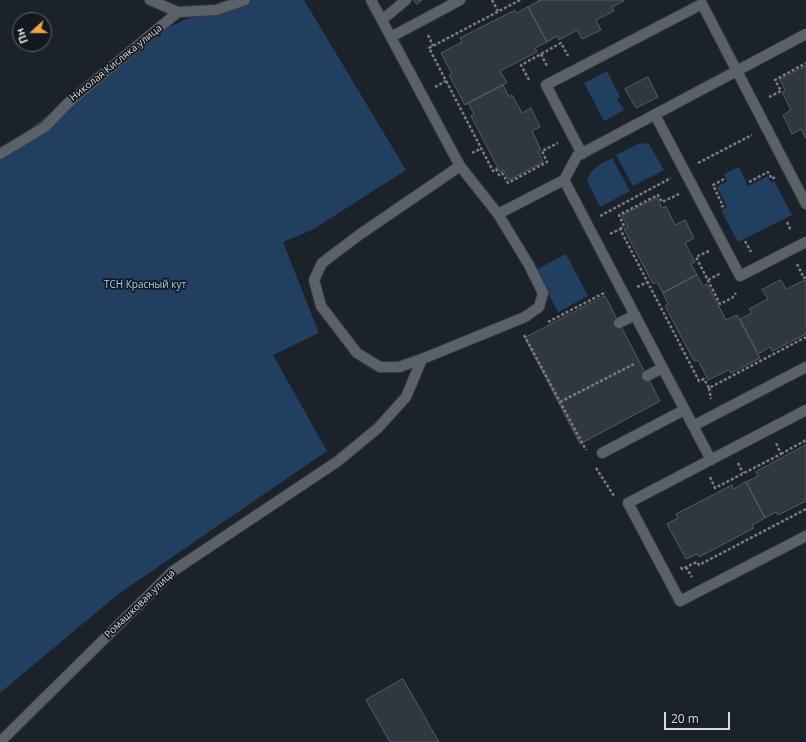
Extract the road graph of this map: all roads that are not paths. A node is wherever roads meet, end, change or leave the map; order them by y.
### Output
1 (150, 0) edge
2 (245, 0) edge
3 (371, 0) edge
4 (406, 0) edge
5 (460, 0) edge
6 (178, 12) junction
7 (382, 20) junction
8 (806, 34) edge
9 (390, 37) junction
10 (737, 71) junction
11 (655, 114) junction
12 (0, 154) edge
13 (582, 154) junction
14 (460, 166) junction
15 (564, 180) junction
16 (806, 204) edge
17 (498, 214) junction
18 (806, 242) edge
19 (635, 315) junction
20 (619, 323) dead end
21 (422, 360) junction
22 (662, 368) junction
23 (806, 368) edge
24 (647, 376) dead end
25 (684, 410) junction
26 (806, 410) edge
27 (693, 426) junction
28 (602, 453) dead end
29 (711, 460) junction
30 (806, 536) edge
31 (0, 742) edge

1 - 6 street
2 - 6 street
3 - 7 street
4 - 7 street
5 - 9 street
6 - 12 street, Николая Кисляка улица
7 - 9 street
8 - 10 street
9 - 14 street
10 - 11 street
10 - 13 street
10 - 16 street
11 - 13 street
11 - 18 street
13 - 15 street
14 - 17 street
14 - 21 street
15 - 17 street
15 - 19 street
17 - 21 street
19 - 20 street
19 - 22 street
21 - 31 street, Ромашковая улица
22 - 24 street
22 - 25 street
23 - 27 street
25 - 27 street
25 - 28 street
26 - 29 street
27 - 29 street
29 - 30 street

